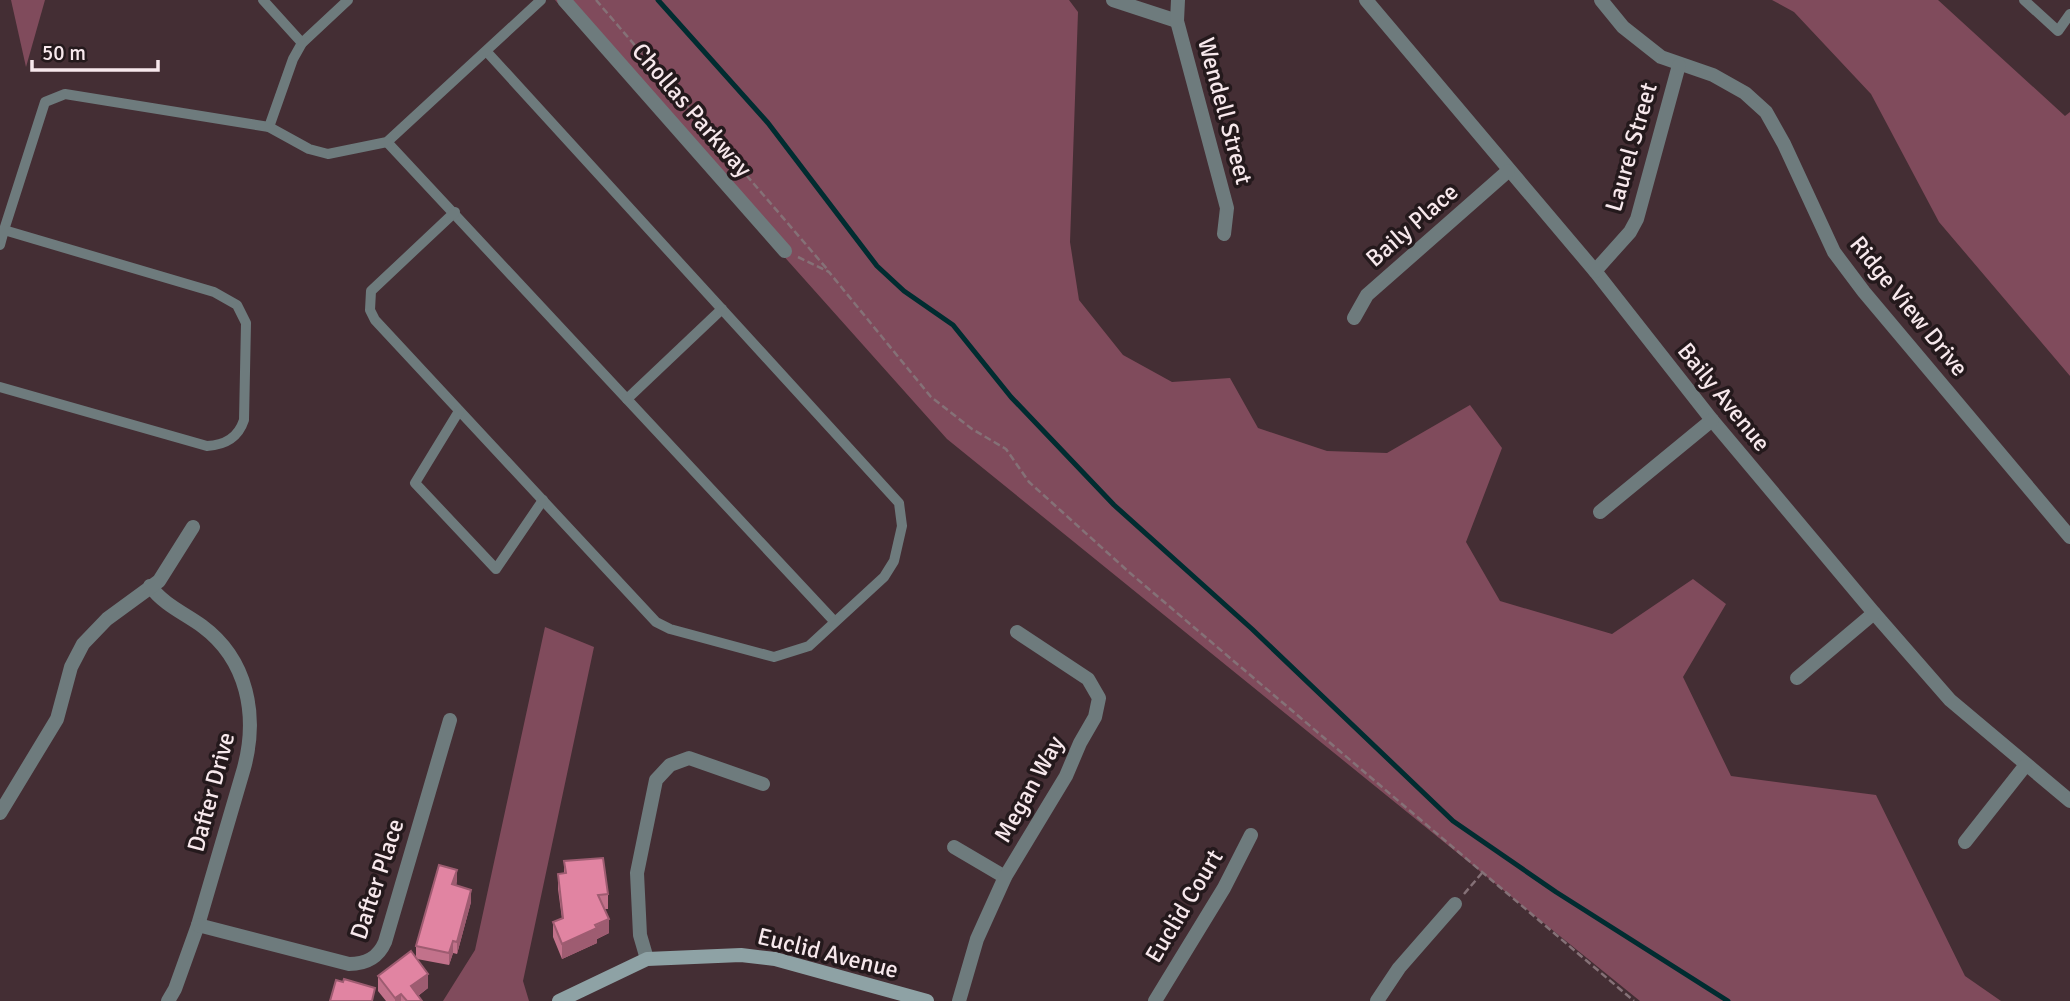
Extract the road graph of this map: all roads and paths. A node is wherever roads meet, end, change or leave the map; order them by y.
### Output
1 (263, 0) edge
2 (348, 0) edge
3 (541, 0) edge
4 (564, 0) edge
5 (596, 0) edge
6 (1113, 0) edge
7 (1178, 0) edge
8 (1366, 0) edge
9 (1601, 0) edge
10 (2024, 0) edge
11 (2070, 14) edge
12 (1177, 21) junction
13 (302, 43) junction
14 (486, 52) junction
15 (1679, 65) junction
16 (269, 127) junction
17 (387, 142) junction
18 (1508, 171) junction
19 (455, 212) junction
20 (4, 230) junction
21 (1224, 234) dead end
22 (0, 245) edge
23 (785, 251) joint
24 (1595, 271) junction
25 (829, 272) junction
26 (722, 309) junction
27 (1354, 318) dead end
28 (0, 387) edge
29 (627, 399) junction
30 (459, 411) junction
31 (1712, 420) junction
32 (543, 500) junction
33 (1600, 512) dead end
34 (193, 527) dead end
35 (2070, 537) edge
36 (150, 586) junction
37 (1874, 613) junction
38 (834, 621) junction
39 (1017, 632) dead end
40 (1797, 678) dead end
41 (450, 720) dead end
42 (2025, 765) junction
43 (764, 784) dead end
44 (2070, 801) edge
45 (0, 813) edge
46 (1251, 835) dead end
47 (1965, 842) dead end
48 (954, 847) dead end
49 (1482, 873) junction
50 (1005, 877) junction
51 (1455, 904) joint
52 (198, 925) junction
53 (647, 958) junction
54 (168, 1001) edge
55 (559, 1001) edge
56 (927, 1001) edge
57 (959, 1001) edge
58 (1155, 1001) edge
59 (1377, 1001) edge
60 (1634, 1001) edge

1 - 13 lane
2 - 13 lane
3 - 14 lane
4 - 23 street, Chollas Parkway
5 - 25 path
6 - 12 street
7 - 12 street, Wendell Street
8 - 18 street, Baily Avenue
9 - 15 street, Ridge View Drive
10 - 11 lane
12 - 21 street, Wendell Street
13 - 16 lane
14 - 17 lane
14 - 26 lane
15 - 24 street, Laurel Street
15 - 35 street, Ridge View Drive
16 - 17 lane
16 - 20 lane
17 - 19 lane
18 - 24 street, Baily Avenue
18 - 27 street, Baily Place
19 - 29 lane
19 - 30 lane
20 - 22 lane
20 - 28 lane
23 - 25 path
24 - 31 street, Baily Avenue
25 - 49 path
26 - 29 lane
26 - 38 lane
29 - 38 lane
30 - 32 lane
30 - 32 lane
31 - 33 street
31 - 37 street, Baily Avenue
32 - 38 lane
34 - 36 street
36 - 45 street
36 - 52 street, Dafter Drive
37 - 40 street
37 - 42 street, Baily Avenue
39 - 50 street, Megan Way
41 - 52 street, Dafter Place
42 - 44 street, Baily Avenue
42 - 47 street
43 - 53 street
46 - 58 street, Euclid Court
48 - 50 street
49 - 51 path
49 - 60 path
50 - 57 street, Megan Way
51 - 59 street
52 - 54 street, Dafter Drive
53 - 55 main road, Euclid Avenue
53 - 56 main road, Euclid Avenue

